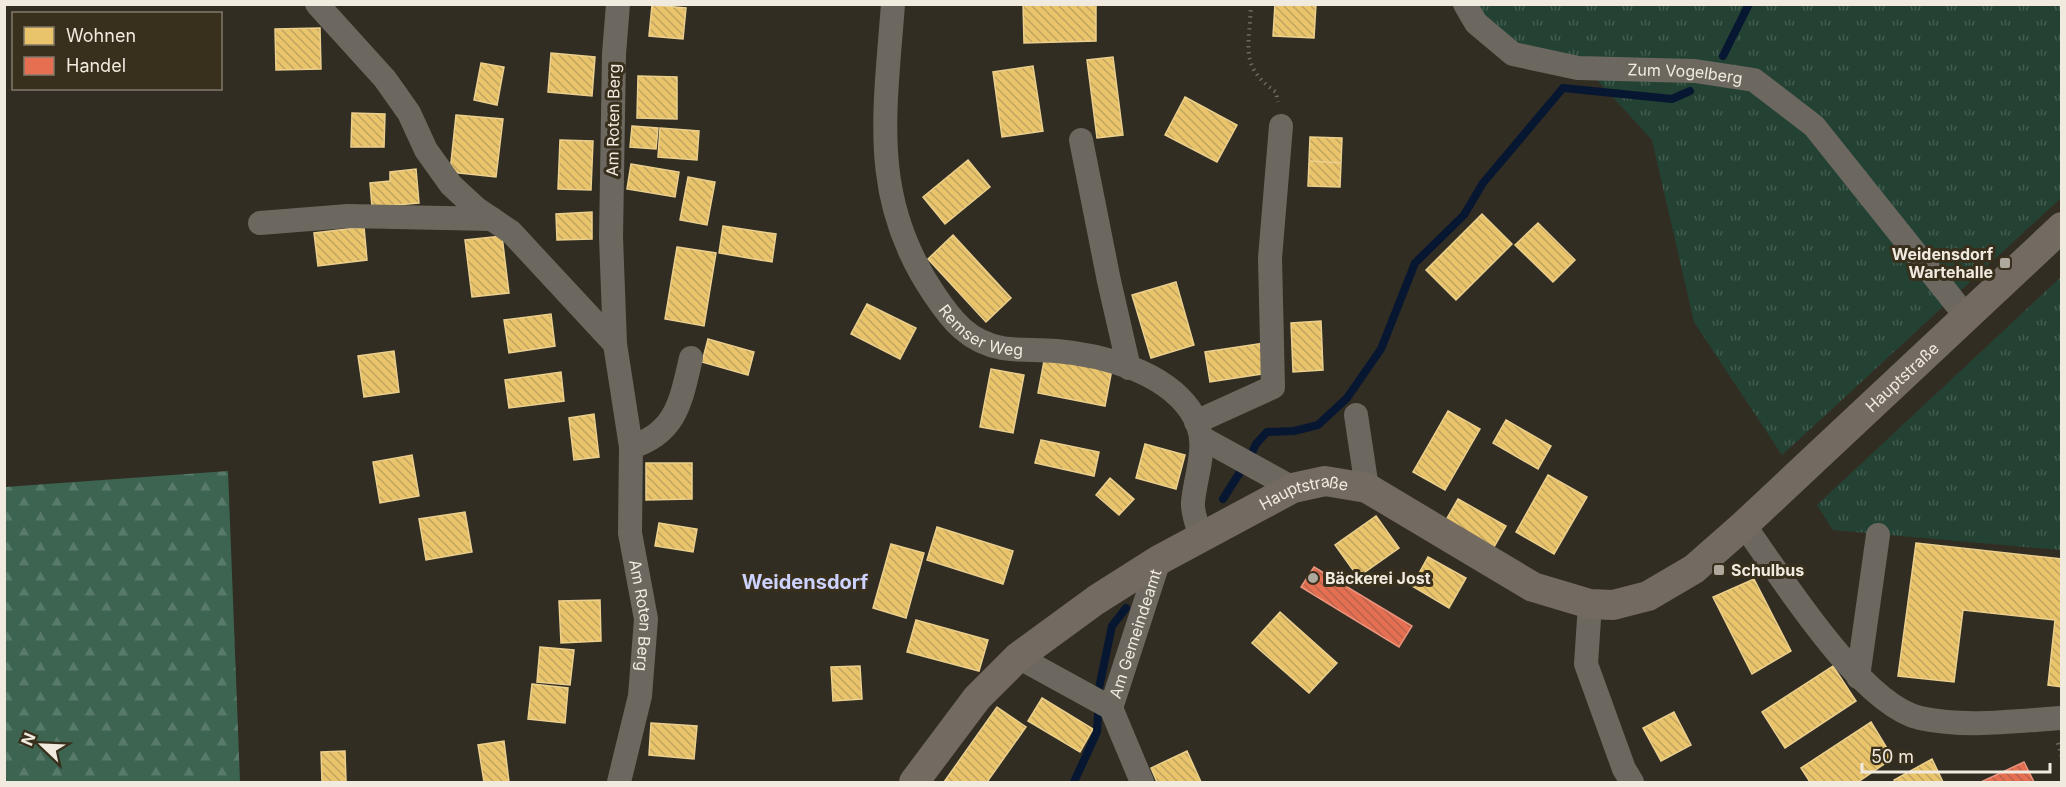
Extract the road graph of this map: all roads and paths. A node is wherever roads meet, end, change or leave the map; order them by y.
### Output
1 (316, 4) edge
2 (618, 4) edge
3 (893, 4) edge
4 (1251, 4) edge
5 (1465, 4) edge
6 (1281, 126) joint
7 (1081, 140) dead end
8 (492, 219) junction
9 (260, 223) dead end
10 (2061, 227) edge
11 (1965, 315) junction
12 (615, 344) junction
13 (692, 358) dead end
14 (1129, 369) junction
15 (1356, 415) dead end
16 (1199, 430) junction
17 (631, 447) junction
18 (1293, 488) junction
19 (1367, 488) junction
20 (1744, 525) junction
21 (1878, 536) dead end
22 (1201, 537) junction
23 (1159, 560) junction
24 (1590, 604) junction
25 (1018, 657) junction
26 (1858, 677) junction
27 (1112, 708) junction
28 (2061, 718) edge
29 (619, 783) edge
30 (914, 783) edge
31 (1142, 783) edge
32 (1632, 783) edge

1 - 8 street
2 - 12 street, Am Roten Berg
3 - 14 street, Remser Weg
4 - 6 path
5 - 11 street, Zum Vogelberg
6 - 16 street
7 - 14 street
8 - 9 street
8 - 12 street
10 - 11 main road, Hauptstraße
11 - 20 main road, Hauptstraße
12 - 17 street, Am Roten Berg
13 - 17 street
14 - 16 street, Remser Weg
15 - 19 street
16 - 18 street
16 - 22 street
17 - 29 street, Am Roten Berg
18 - 19 main road, Hauptstraße
18 - 22 main road, Hauptstraße
19 - 24 main road, Hauptstraße
20 - 24 main road, Hauptstraße
20 - 26 street
21 - 26 street
22 - 23 main road, Hauptstraße
23 - 25 main road, Hauptstraße
23 - 27 street, Am Gemeindeamt
24 - 32 street
25 - 27 street, Am Gemeindeamt
25 - 30 main road, Hauptstraße
26 - 28 street
27 - 31 street, Am Gemeindeamt

